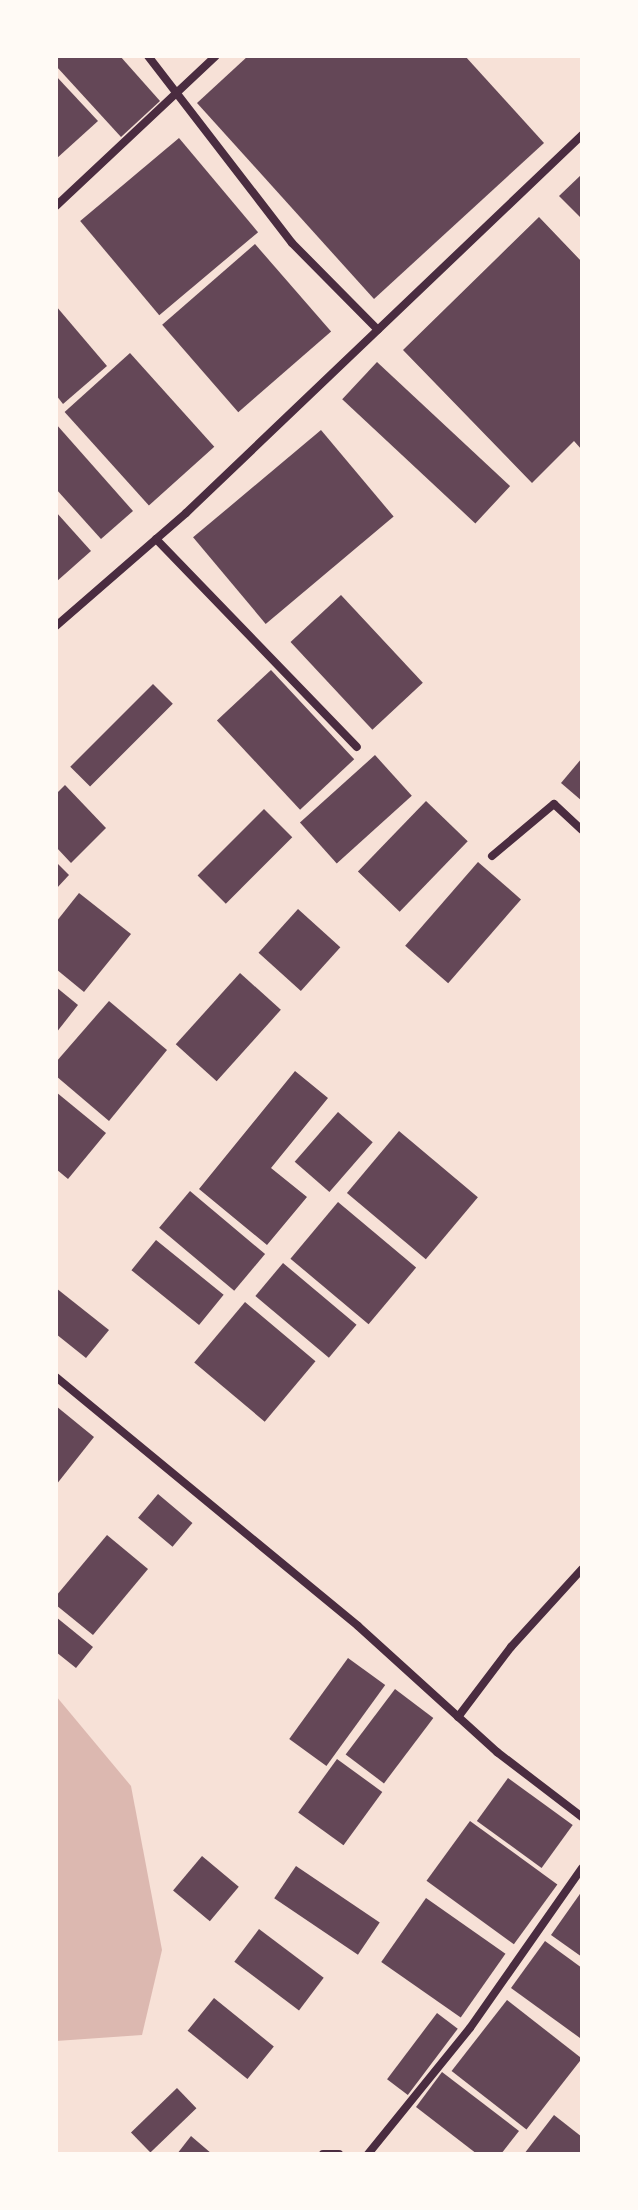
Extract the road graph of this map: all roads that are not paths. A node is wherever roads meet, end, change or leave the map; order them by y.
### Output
1 (148, 56) edge
2 (216, 56) edge
3 (176, 97) junction
4 (582, 135) edge
5 (56, 206) edge
6 (378, 330) junction
7 (156, 539) junction
8 (56, 626) edge
9 (357, 747) dead end
10 (582, 830) edge
11 (492, 856) dead end
12 (56, 1377) edge
13 (582, 1569) edge
14 (458, 1717) junction
15 (582, 1817) edge
16 (582, 1868) edge
17 (323, 2154) edge
18 (339, 2154) edge
19 (368, 2154) edge

1 - 3 street
2 - 3 street
3 - 5 street
3 - 6 street
4 - 6 street
6 - 7 street
7 - 8 street
7 - 9 street
10 - 11 street
12 - 14 street
13 - 14 street
14 - 15 street
16 - 19 street
17 - 18 street

